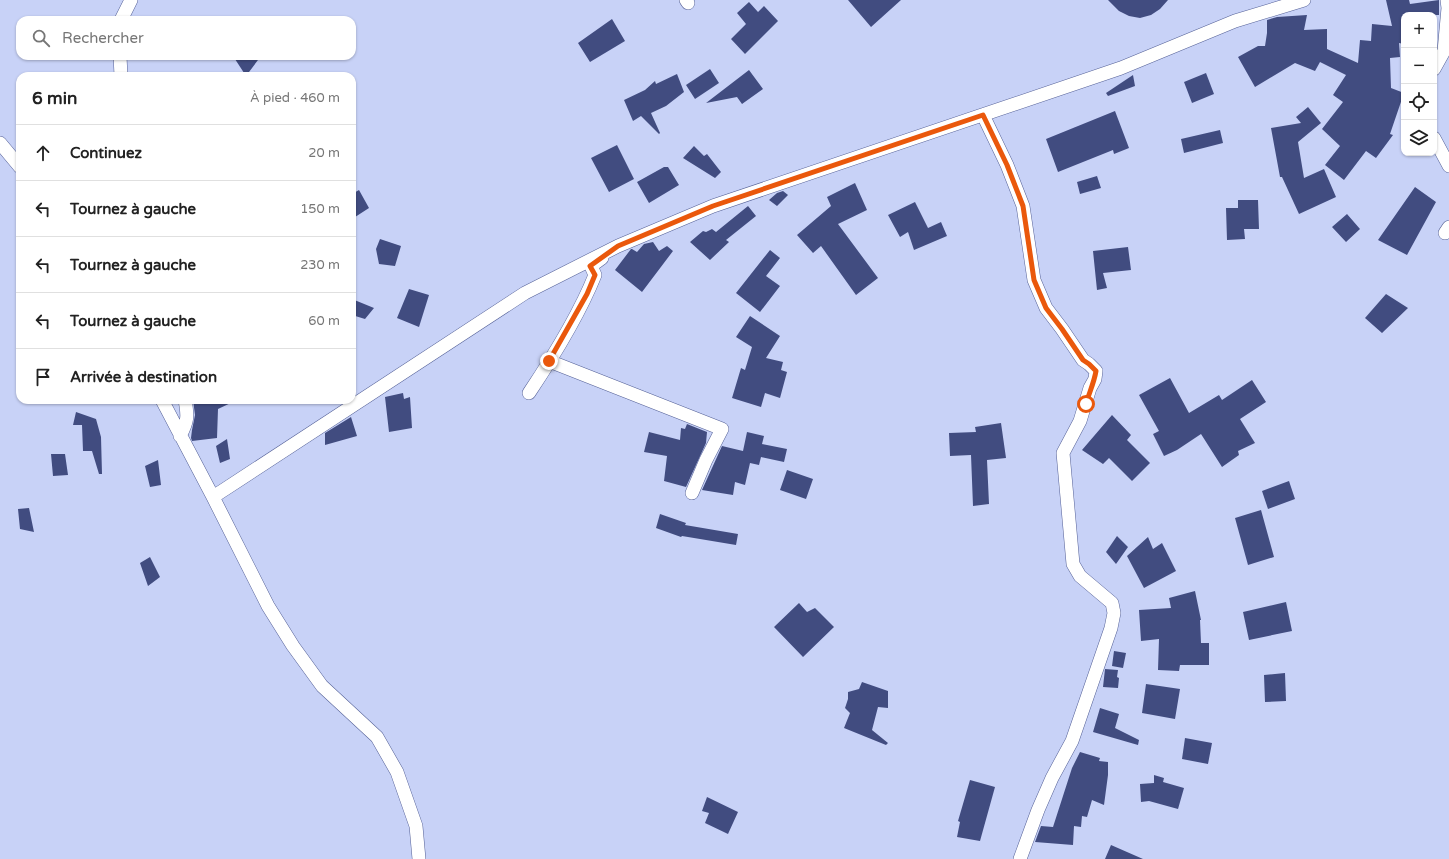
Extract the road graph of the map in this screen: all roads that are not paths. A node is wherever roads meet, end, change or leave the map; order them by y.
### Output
1 (131, 0) edge
2 (1304, 0) edge
3 (1447, 0) edge
4 (123, 16) edge
5 (120, 60) edge
6 (1437, 64) edge
7 (121, 72) edge
8 (983, 115) junction
9 (0, 143) edge
10 (1437, 144) edge
11 (16, 162) edge
12 (1449, 166) edge
13 (618, 246) junction
14 (549, 361) junction
15 (529, 393) dead end
16 (164, 404) edge
17 (185, 404) edge
18 (355, 404) edge
19 (356, 404) edge
20 (180, 436) junction
21 (692, 494) dead end
22 (213, 497) junction
23 (419, 859) edge
24 (1020, 859) edge

1 - 4 street
2 - 8 street
3 - 6 street
5 - 7 street
8 - 13 street
8 - 24 street
9 - 11 street
10 - 12 street
13 - 14 street
13 - 19 street
14 - 15 street
14 - 21 street
16 - 20 street
17 - 20 street
18 - 22 street
20 - 22 street
22 - 23 street

